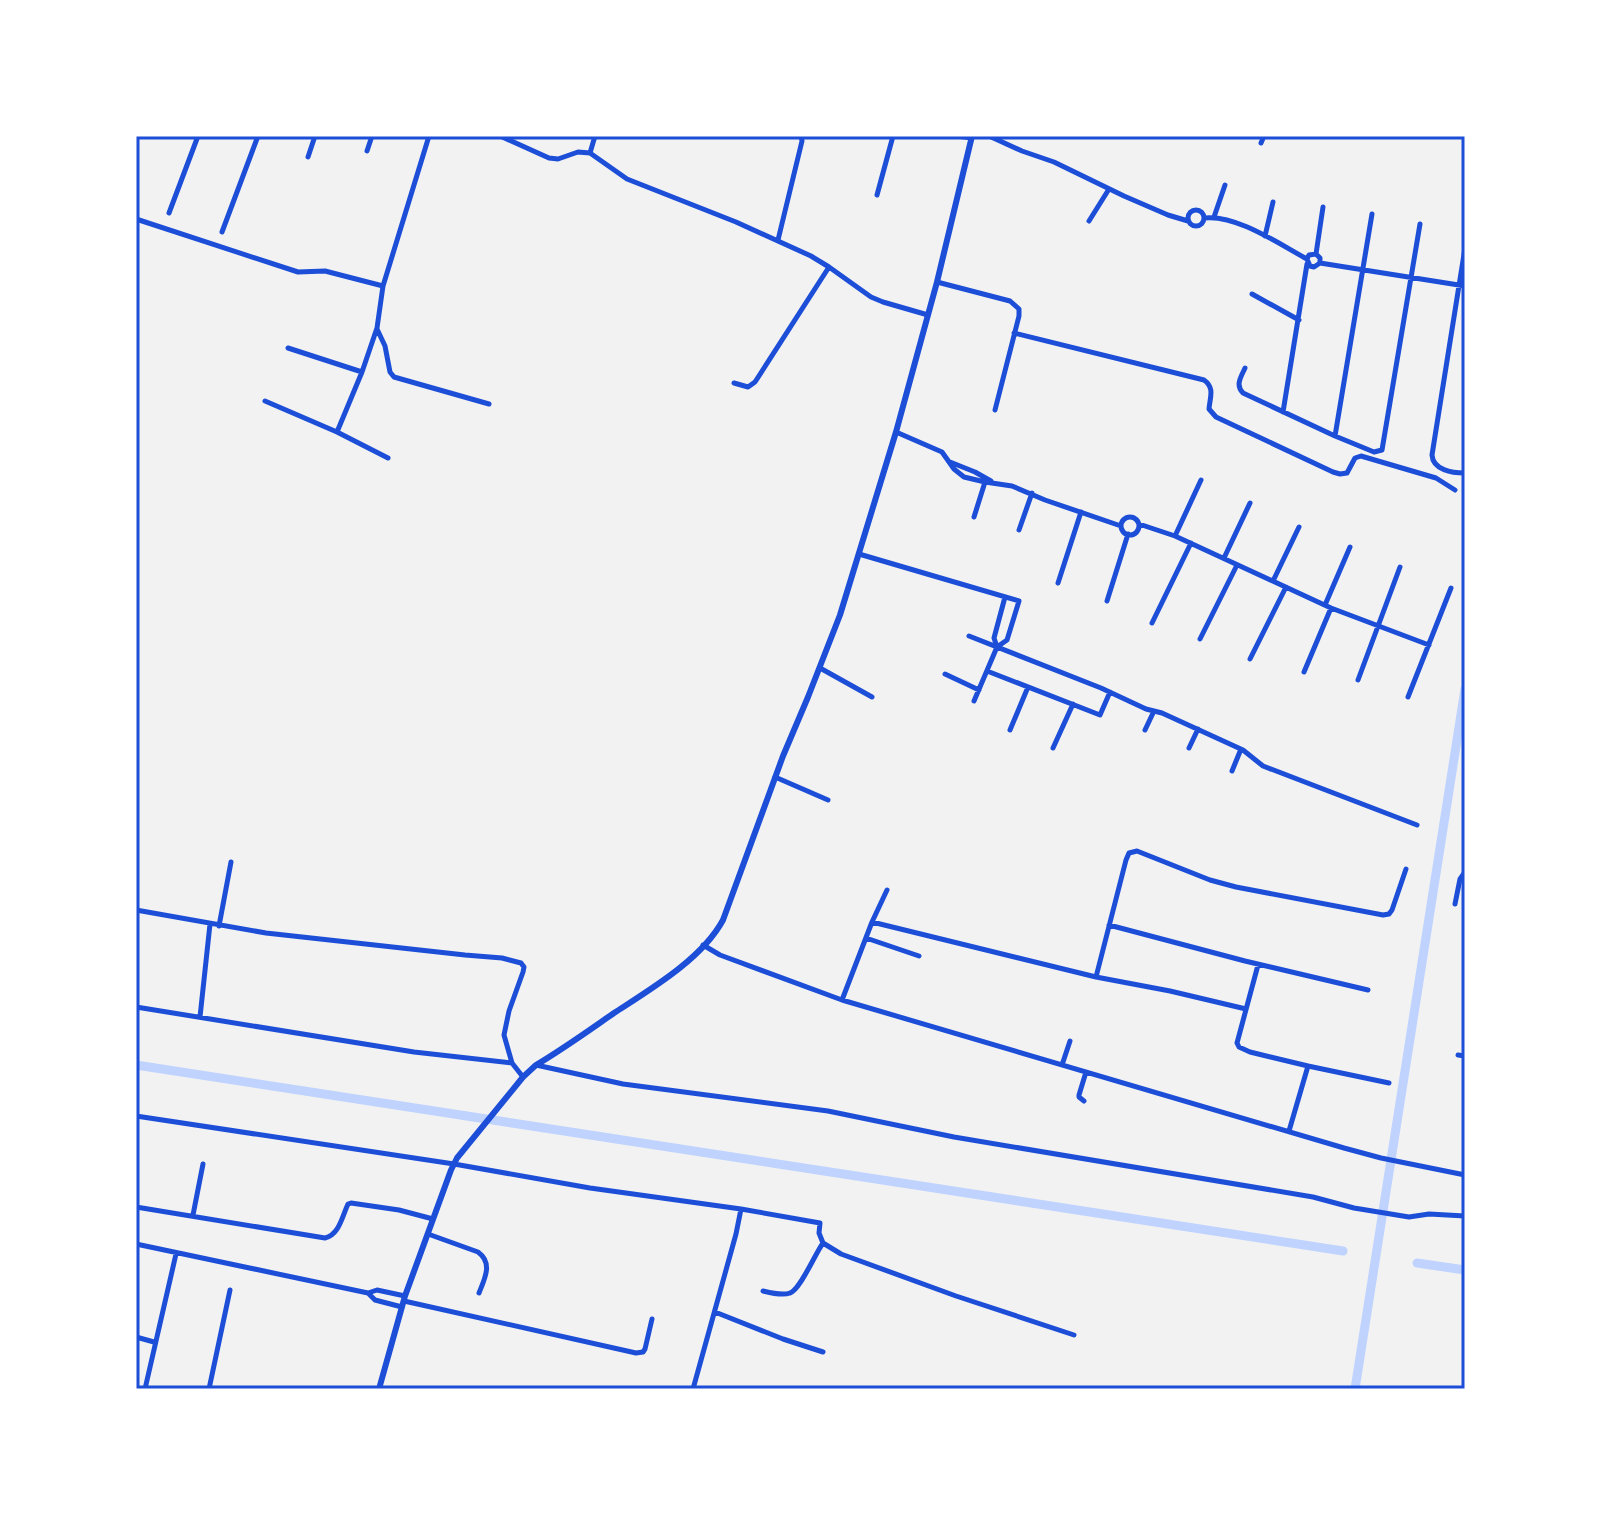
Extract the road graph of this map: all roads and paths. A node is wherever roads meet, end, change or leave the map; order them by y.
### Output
1 (198, 136) edge
2 (258, 136) edge
3 (315, 136) edge
4 (372, 136) edge
5 (429, 136) edge
6 (500, 136) edge
7 (595, 136) edge
8 (801, 136) edge
9 (893, 136) edge
10 (957, 136) edge
11 (989, 136) edge
12 (972, 137) edge
13 (367, 151) dead end
14 (590, 153) junction
15 (308, 157) dead end
16 (1225, 185) dead end
17 (1109, 189) junction
18 (877, 195) dead end
19 (1273, 202) dead end
20 (1323, 207) dead end
21 (169, 213) dead end
22 (1372, 214) dead end
23 (1214, 217) junction
24 (1204, 218) junction
25 (136, 219) edge
26 (1089, 221) dead end
27 (1188, 221) junction
28 (1420, 224) dead end
29 (222, 232) dead end
30 (1265, 236) junction
31 (778, 240) junction
32 (1465, 248) edge
33 (1316, 254) junction
34 (1307, 261) junction
35 (1320, 263) junction
36 (829, 267) junction
37 (1362, 270) junction
38 (1411, 276) junction
39 (937, 282) junction
40 (1462, 285) edge
41 (383, 286) junction
42 (1252, 294) dead end
43 (928, 315) junction
44 (1299, 320) junction
45 (377, 328) junction
46 (1014, 333) junction
47 (288, 348) dead end
48 (1245, 368) dead end
49 (362, 372) junction
50 (734, 383) dead end
51 (265, 401) dead end
52 (489, 404) dead end
53 (995, 410) dead end
54 (1283, 412) junction
55 (337, 432) junction
56 (896, 432) junction
57 (1335, 436) junction
58 (388, 458) dead end
59 (1465, 473) edge
60 (1201, 480) dead end
61 (987, 481) junction
62 (1455, 490) dead end
63 (1032, 493) junction
64 (1250, 503) dead end
65 (1081, 512) junction
66 (974, 517) dead end
67 (1139, 524) junction
68 (1121, 526) junction
69 (1299, 527) dead end
70 (1019, 530) dead end
71 (1128, 534) junction
72 (1175, 536) junction
73 (1191, 543) junction
74 (1350, 547) dead end
75 (859, 554) junction
76 (1224, 558) junction
77 (1237, 565) junction
78 (1400, 567) dead end
79 (1273, 581) junction
80 (1058, 583) dead end
81 (1286, 587) junction
82 (1451, 588) dead end
83 (1005, 597) junction
84 (1107, 601) dead end
85 (1328, 606) junction
86 (1152, 623) dead end
87 (1378, 625) junction
88 (969, 636) dead end
89 (1200, 639) dead end
90 (1429, 645) junction
91 (997, 647) junction
92 (1250, 659) dead end
93 (820, 668) junction
94 (987, 671) junction
95 (1304, 672) dead end
96 (945, 674) dead end
97 (1358, 680) dead end
98 (1028, 687) junction
99 (979, 690) junction
100 (1110, 692) junction
101 (872, 697) dead end
102 (1408, 697) dead end
103 (974, 701) dead end
104 (1073, 704) junction
105 (1154, 711) junction
106 (1198, 729) junction
107 (1010, 730) dead end
108 (1145, 730) dead end
109 (1053, 748) dead end
110 (1189, 748) dead end
111 (1241, 749) junction
112 (1232, 771) dead end
113 (775, 777) junction
114 (828, 800) dead end
115 (1417, 825) dead end
116 (231, 862) dead end
117 (1406, 869) dead end
118 (1465, 872) edge
119 (887, 890) dead end
120 (1455, 904) dead end
121 (136, 910) edge
122 (872, 922) junction
123 (210, 924) junction
124 (1109, 925) junction
125 (219, 926) junction
126 (866, 938) junction
127 (703, 945) junction
128 (919, 956) dead end
129 (1258, 965) junction
130 (1096, 977) junction
131 (1368, 990) dead end
132 (842, 1000) junction
133 (136, 1007) edge
134 (1246, 1009) junction
135 (200, 1017) junction
136 (1070, 1041) dead end
137 (512, 1063) junction
138 (536, 1065) junction
139 (1062, 1065) junction
140 (1308, 1066) junction
141 (1086, 1072) junction
142 (523, 1077) junction
143 (1389, 1083) dead end
144 (1084, 1101) dead end
145 (136, 1116) edge
146 (1289, 1131) junction
147 (455, 1161) junction
148 (203, 1164) dead end
149 (1465, 1175) edge
150 (136, 1207) edge
151 (741, 1209) junction
152 (193, 1215) junction
153 (1465, 1216) edge
154 (433, 1219) junction
155 (428, 1234) junction
156 (823, 1243) junction
157 (136, 1244) edge
158 (176, 1254) junction
159 (230, 1290) dead end
160 (763, 1291) dead end
161 (368, 1293) junction
162 (479, 1293) dead end
163 (404, 1301) junction
164 (715, 1312) junction
165 (652, 1319) dead end
166 (1074, 1335) dead end
167 (136, 1337) edge
168 (154, 1342) junction
169 (823, 1352) dead end
170 (145, 1389) edge
171 (209, 1389) edge
172 (379, 1389) edge
173 (693, 1389) edge

1 - 21 street
2 - 29 street
3 - 15 street
4 - 13 street
5 - 41 street
6 - 14 street
7 - 14 street
8 - 31 street
9 - 18 street
10 - 12 street
11 - 17 street
12 - 39 street
14 - 31 street
16 - 23 street
17 - 26 street
17 - 27 street
19 - 30 street
20 - 33 street
22 - 37 street
23 - 24 street
23 - 30 street
24 - 27 street
24 - 27 street
25 - 41 street
28 - 38 street
30 - 34 street
31 - 36 street
32 - 40 street
33 - 34 street
33 - 35 street
34 - 35 street
34 - 44 street
35 - 37 street
36 - 43 street
36 - 50 street
37 - 38 street
37 - 57 street
38 - 40 street
38 - 57 street
39 - 43 street
39 - 46 street
40 - 59 street
41 - 45 street
42 - 44 street
43 - 56 street
44 - 54 street
45 - 49 street
45 - 52 street
46 - 53 street
46 - 62 street
47 - 49 street
48 - 54 street
49 - 55 street
51 - 55 street
54 - 57 street
55 - 58 street
56 - 61 street
56 - 75 street
60 - 72 street
61 - 63 street
61 - 66 street
63 - 65 street
63 - 70 street
64 - 76 street
65 - 68 street
65 - 80 street
67 - 68 street
67 - 71 street
67 - 72 street
68 - 71 street
69 - 79 street
71 - 84 street
72 - 73 street
73 - 76 street
73 - 86 street
74 - 85 street
75 - 83 street
75 - 93 street
76 - 77 street
77 - 79 street
77 - 89 street
78 - 87 street
79 - 81 street
81 - 85 street
81 - 92 street
82 - 90 street
83 - 91 street
83 - 91 street
85 - 87 street
85 - 95 street
87 - 90 street
87 - 97 street
88 - 91 street
90 - 102 street
91 - 94 street
91 - 100 street
93 - 101 street
93 - 113 street
94 - 98 street
94 - 99 street
96 - 99 street
98 - 104 street
98 - 107 street
99 - 103 street
100 - 104 street
100 - 105 street
104 - 109 street
105 - 106 street
105 - 108 street
106 - 110 street
106 - 111 street
111 - 112 street
111 - 115 street
113 - 114 street
113 - 127 street
116 - 125 street
117 - 124 street
118 - 120 street
119 - 122 street
121 - 123 street
122 - 126 street
122 - 130 street
123 - 125 street
123 - 135 street
124 - 129 street
124 - 130 street
125 - 137 street
126 - 128 street
126 - 132 street
127 - 132 street
127 - 138 street
129 - 131 street
129 - 134 street
130 - 134 street
132 - 139 street
133 - 135 street
134 - 140 street
135 - 137 street
136 - 139 street
137 - 142 street
138 - 142 street
138 - 153 street
139 - 141 street
140 - 143 street
140 - 146 street
141 - 144 street
141 - 146 street
142 - 147 street
145 - 147 street
146 - 149 street
147 - 151 street
147 - 154 street
148 - 152 street
150 - 152 street
151 - 156 street
151 - 164 street
152 - 154 street
154 - 155 street
155 - 162 street
155 - 163 street
156 - 160 street
156 - 166 street
157 - 158 street
158 - 161 street
158 - 168 street
159 - 171 street
161 - 163 street
161 - 163 street
163 - 165 street
163 - 172 street
164 - 169 street
164 - 173 street
167 - 168 street
168 - 170 street

